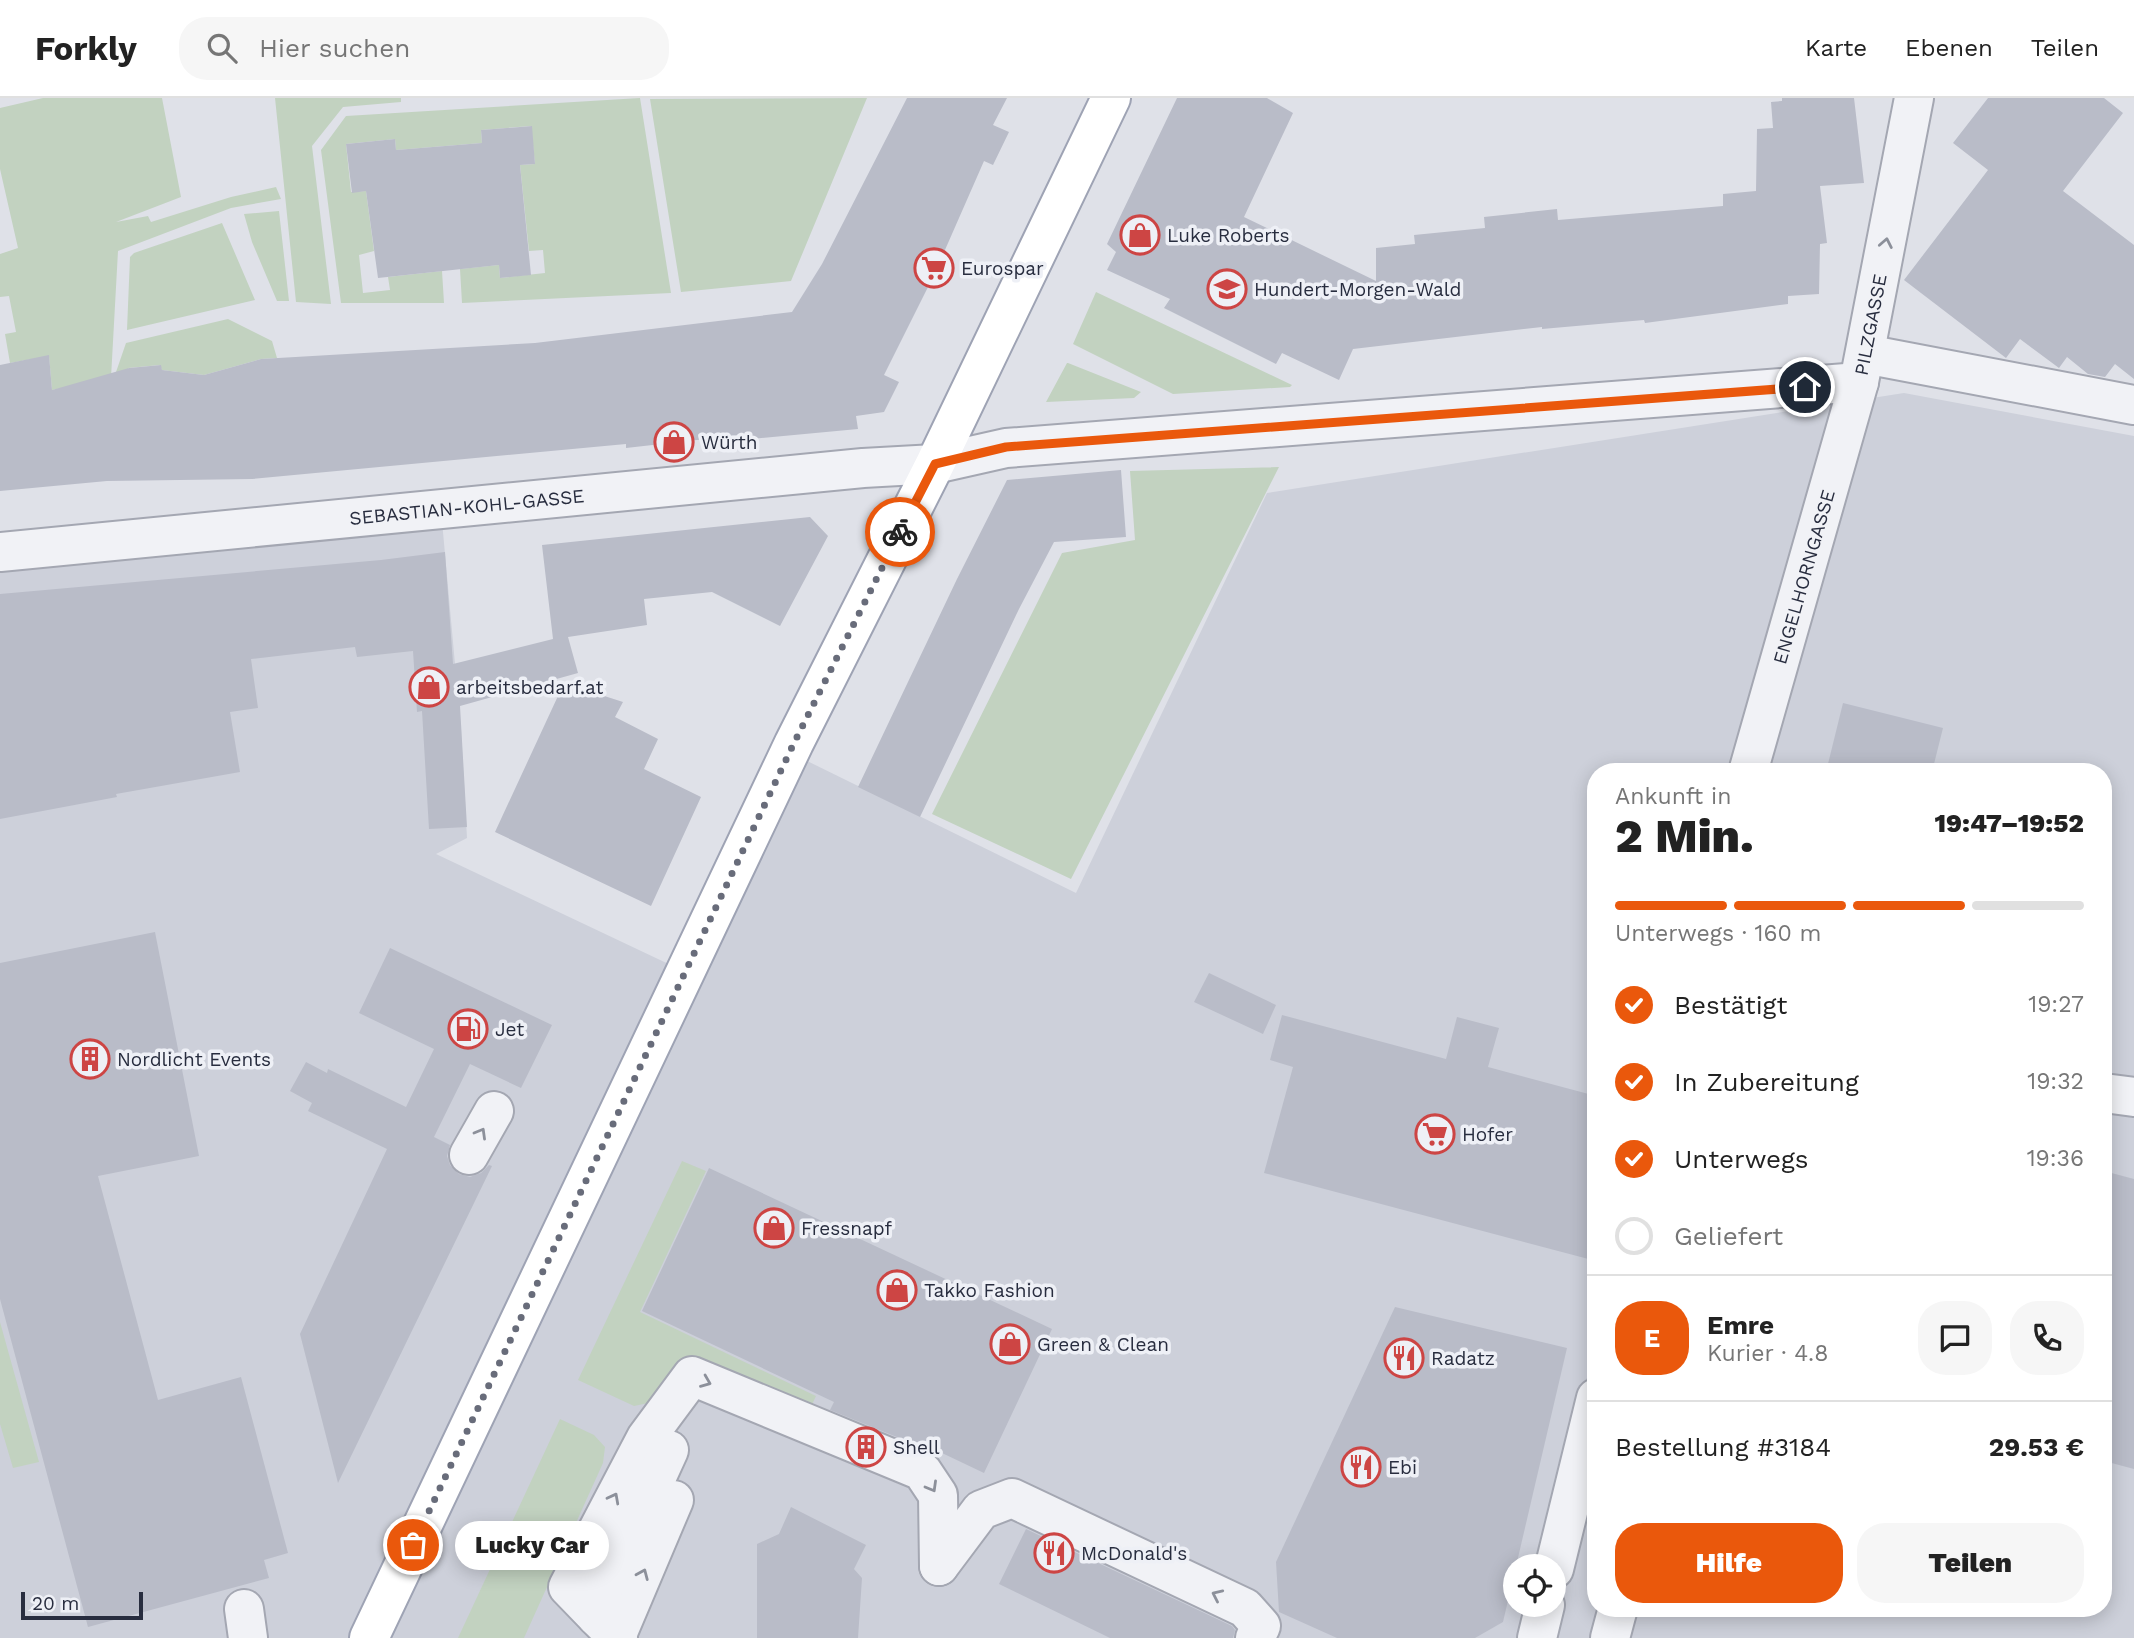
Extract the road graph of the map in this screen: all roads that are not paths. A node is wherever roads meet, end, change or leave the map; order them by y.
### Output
1 (1111, 98) edge
2 (1914, 98) edge
3 (1862, 368) junction
4 (2134, 405) edge
5 (935, 464) junction
6 (0, 552) edge
7 (1751, 763) edge
8 (494, 1111) dead end
9 (469, 1155) dead end
10 (1587, 1435) edge
11 (680, 1455) dead end
12 (1558, 1554) edge
13 (1542, 1617) edge
14 (1616, 1617) edge
15 (611, 1631) edge
16 (369, 1638) edge
17 (1255, 1638) edge
18 (1537, 1638) edge
19 (1610, 1638) edge

1 - 5 main road
3 -> 2 street, PILZGASSE
3 - 4 street
3 - 5 street, PILZGASSE
3 - 7 street, ENGELHORNGASSE
5 - 6 street, SEBASTIAN-KOHL-GASSE
5 - 16 main road
9 -> 8 street
10 - 12 street
15 -> 11 street
13 - 18 street
14 - 19 street
15 - 17 street

